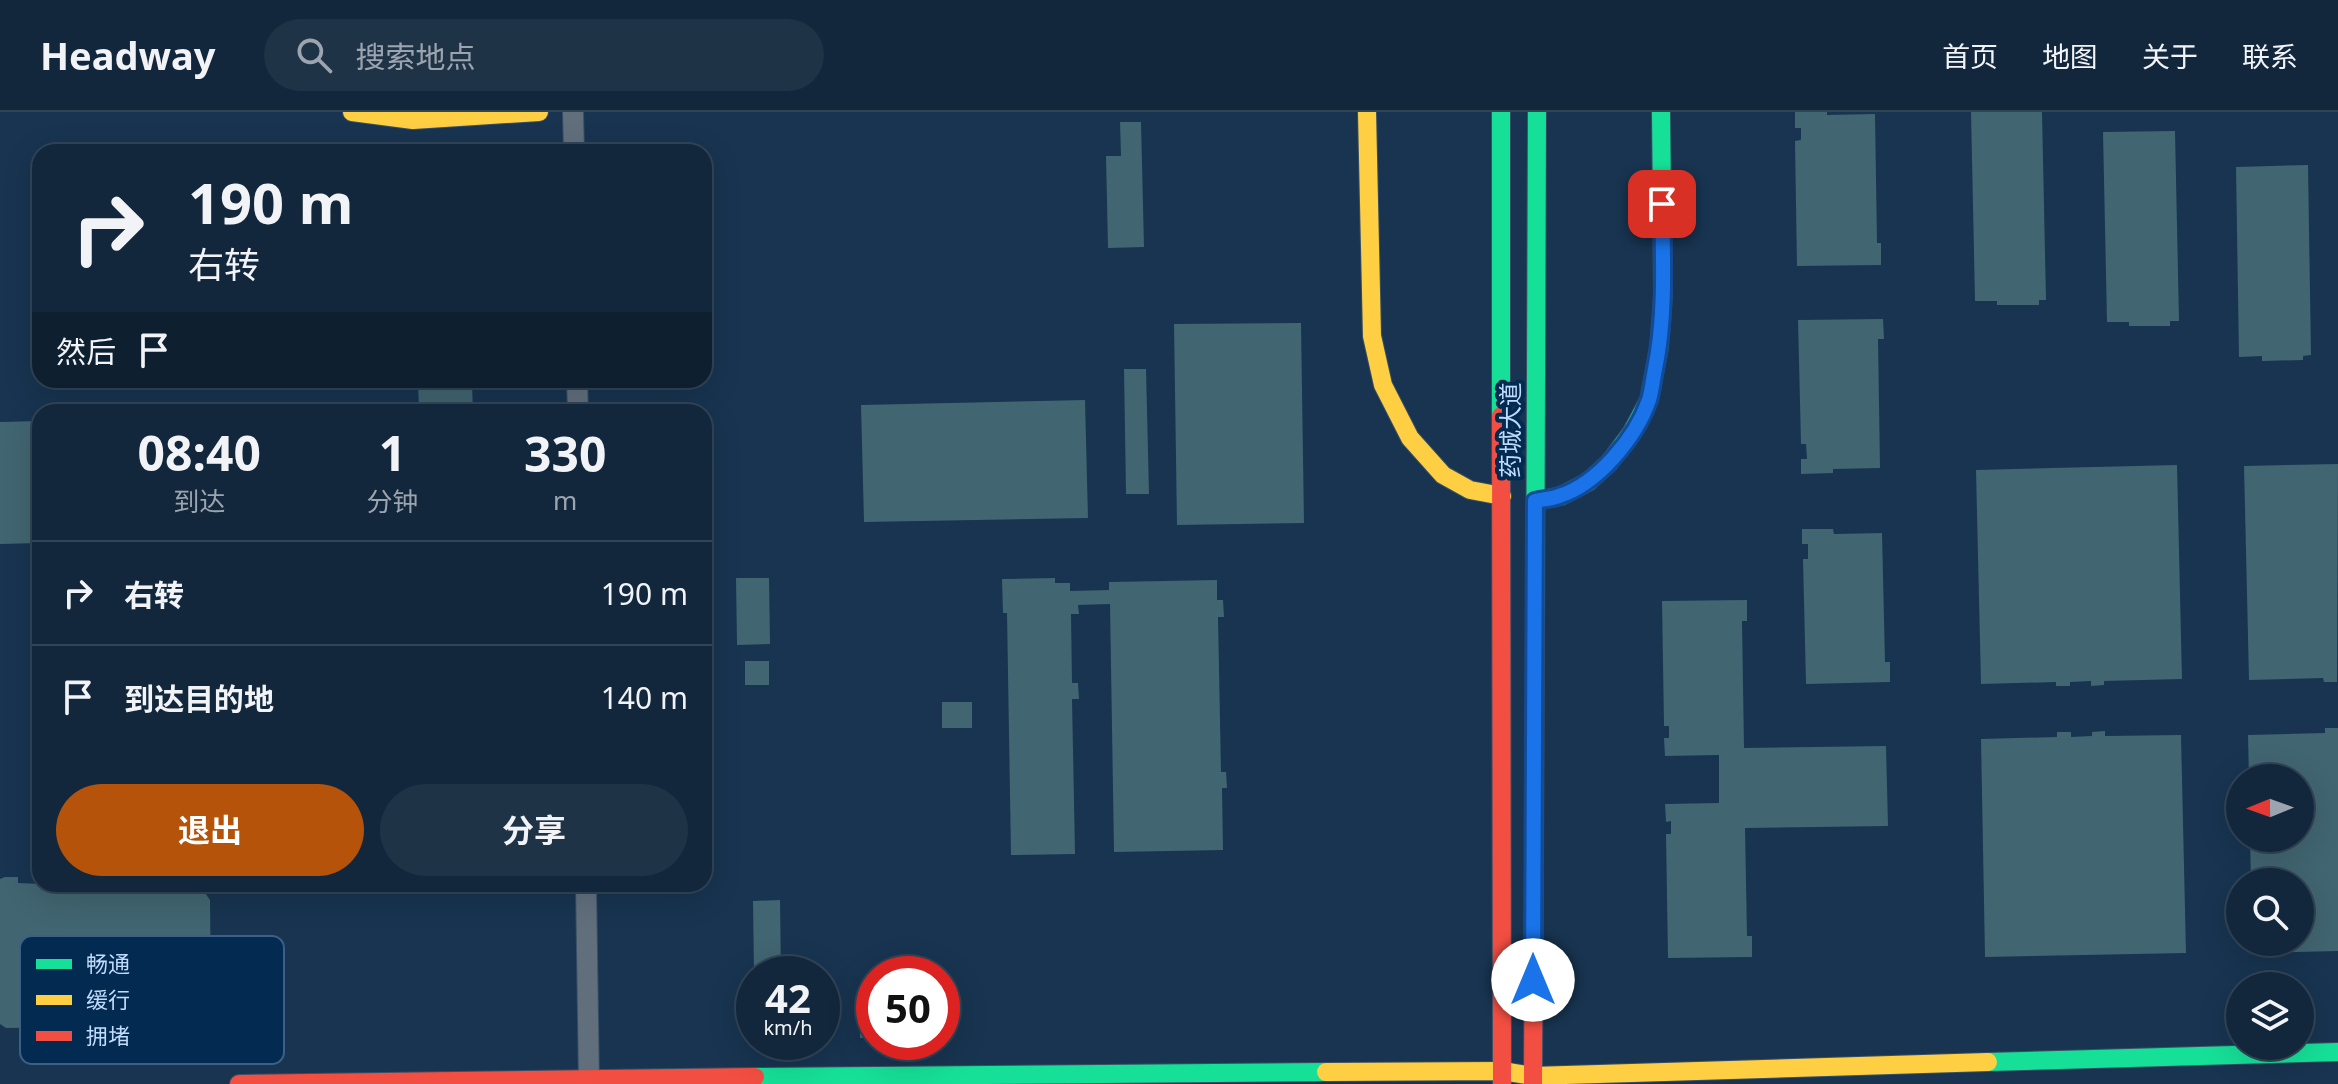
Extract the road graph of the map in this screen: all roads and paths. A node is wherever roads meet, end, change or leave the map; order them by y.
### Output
1 (352, 112) edge
2 (539, 112) edge
3 (573, 112) edge
4 (1367, 112) edge
5 (1501, 112) edge
6 (1537, 112) edge
7 (1661, 112) edge
8 (574, 144) edge
9 (1502, 496) junction
10 (1535, 501) junction
11 (586, 892) edge
12 (2338, 1052) edge
13 (1502, 1077) edge
14 (1533, 1080) edge
15 (589, 1081) edge
16 (239, 1084) edge

1 - 2 main road
3 - 8 street
4 - 9 main road
5 - 9 main road, 药城大道
6 - 10 main road, 药城大道
7 - 10 main road
9 - 13 main road, 药城大道
10 - 14 main road, 药城大道
11 - 15 street
12 - 14 main road
13 - 14 main road
13 - 15 main road
15 - 16 main road

